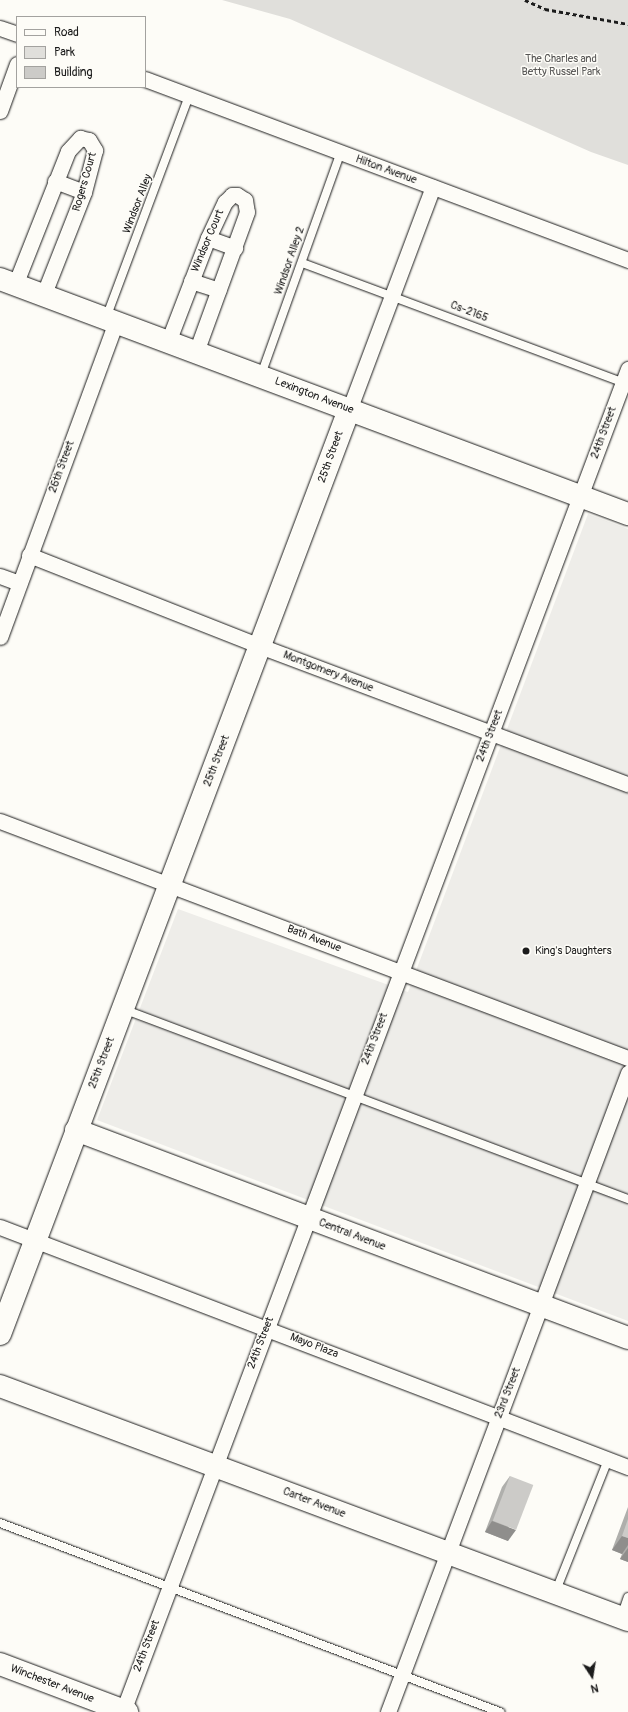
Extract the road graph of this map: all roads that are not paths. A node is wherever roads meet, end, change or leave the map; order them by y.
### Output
1 (0, 28) edge
2 (16, 34) edge
3 (16, 67) edge
4 (146, 79) edge
5 (189, 96) junction
6 (0, 111) edge
7 (340, 154) junction
8 (55, 181) junction
9 (433, 187) junction
10 (84, 192) junction
11 (208, 238) junction
12 (235, 248) junction
13 (628, 260) edge
14 (302, 263) junction
15 (192, 281) junction
16 (8, 282) edge
17 (219, 290) junction
18 (391, 295) junction
19 (43, 296) junction
20 (111, 321) junction
21 (168, 342) junction
22 (196, 352) junction
23 (261, 376) junction
24 (626, 378) edge
25 (349, 410) junction
26 (581, 496) junction
27 (628, 514) edge
28 (29, 555) junction
29 (0, 576) edge
30 (19, 584) junction
31 (0, 636) edge
32 (260, 646) junction
33 (491, 733) junction
34 (628, 784) edge
35 (0, 820) edge
36 (170, 885) junction
37 (402, 972) junction
38 (123, 1009) junction
39 (628, 1058) edge
40 (628, 1073) edge
41 (354, 1096) junction
42 (76, 1130) junction
43 (586, 1183) junction
44 (628, 1199) edge
45 (309, 1218) junction
46 (0, 1227) edge
47 (36, 1242) junction
48 (540, 1306) junction
49 (266, 1328) junction
50 (0, 1334) edge
51 (628, 1338) edge
52 (0, 1386) edge
53 (498, 1418) junction
54 (608, 1460) junction
55 (215, 1466) junction
56 (628, 1467) edge
57 (0, 1523) edge
58 (447, 1553) junction
59 (169, 1586) junction
60 (555, 1593) junction
61 (628, 1597) edge
62 (625, 1619) edge
63 (0, 1664) edge
64 (402, 1675) junction
65 (125, 1711) edge
66 (388, 1712) edge
67 (500, 1712) edge

1 - 2 street
3 - 6 street
4 - 5 street, Hilton Avenue
5 - 7 street, Hilton Avenue
5 - 20 lane, Windsor Alley
7 - 9 street, Hilton Avenue
7 - 14 lane, Windsor Alley 2
8 - 10 street
8 - 10 street, Rogers Court
8 - 16 street, Rogers Court
9 - 13 street, Hilton Avenue
9 - 18 street, 25th Street
10 - 19 street, Rogers Court
11 - 12 street
11 - 12 street, Windsor Court
11 - 15 street, Windsor Court
12 - 17 street, Windsor Court
14 - 18 lane, Cs-2165
14 - 23 lane, Windsor Alley 2
15 - 17 street
15 - 21 street, Windsor Court
16 - 19 street, Lexington Avenue
17 - 22 street, Windsor Court
18 - 24 lane, Cs-2165
18 - 25 street, 25th Street
19 - 20 street, Lexington Avenue
20 - 21 street, Lexington Avenue
20 - 28 street, 26th Street
21 - 22 street, Lexington Avenue
22 - 23 street, Lexington Avenue
23 - 25 street, Lexington Avenue
24 - 26 street, 24th Street
25 - 26 street, Lexington Avenue
25 - 32 street, 25th Street
26 - 27 street, Lexington Avenue
26 - 33 street, 24th Street
28 - 30 street, 26th Street
28 - 32 street, Montgomery Avenue
29 - 30 street
30 - 31 street, 26th Street
32 - 33 street, Montgomery Avenue
32 - 36 street, 25th Street
33 - 34 street, Montgomery Avenue
33 - 37 street, 24th Street
35 - 36 street, Bath Avenue
36 - 37 street, Bath Avenue
36 - 38 street, 25th Street
37 - 39 street, Bath Avenue
37 - 41 street, 24th Street
38 - 41 lane
38 - 42 street, 25th Street
40 - 43 street, 23rd Street
41 - 43 lane
41 - 45 street, 24th Street
42 - 45 street, Central Avenue
42 - 47 street, 25th Street
43 - 44 lane
43 - 48 street, 23rd Street
45 - 48 street, Central Avenue
45 - 49 street, 24th Street
46 - 47 street, Mayo Plaza
47 - 49 street, Mayo Plaza
47 - 50 street, 25th Street
48 - 51 street, Central Avenue
48 - 53 street, 23rd Street
49 - 53 street, Mayo Plaza
49 - 55 street, 24th Street
52 - 55 street, Carter Avenue
53 - 54 street, Mayo Plaza
53 - 58 street, 23rd Street
54 - 56 street, Mayo Plaza
54 - 60 lane
55 - 58 street, Carter Avenue
55 - 59 street, 24th Street
57 - 59 lane
58 - 60 street, Carter Avenue
58 - 64 street, 23rd Street
59 - 64 lane
59 - 65 street, 24th Street
60 - 62 street, Carter Avenue
61 - 62 lane
63 - 65 street, Winchester Avenue
64 - 66 street, 23rd Street
64 - 67 lane

